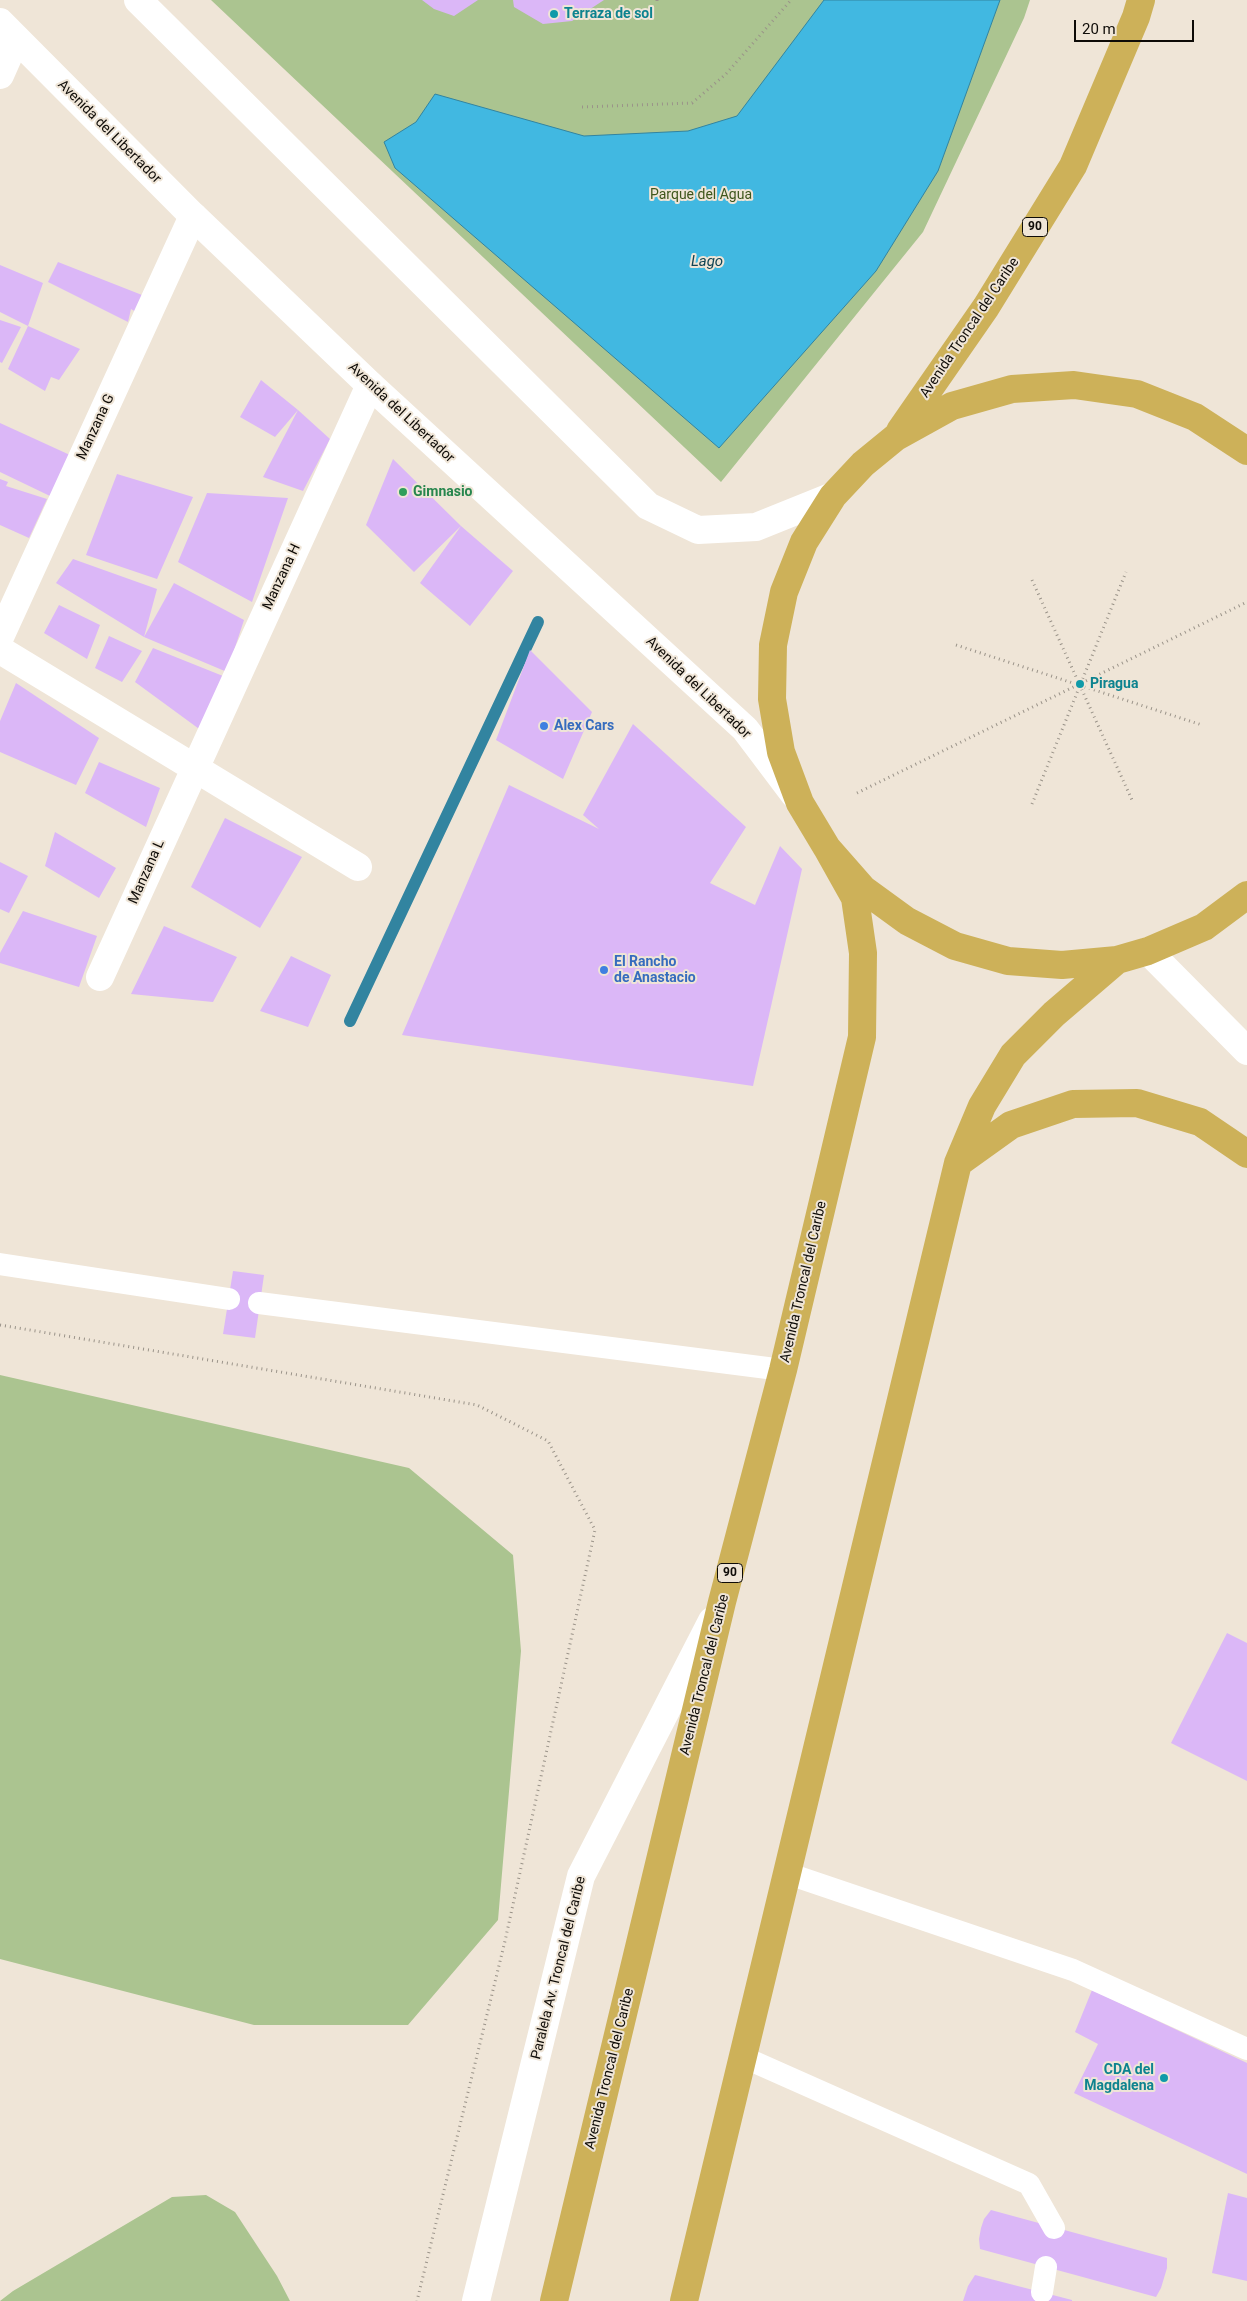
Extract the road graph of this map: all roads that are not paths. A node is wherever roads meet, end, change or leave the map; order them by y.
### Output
1 (138, 0) edge
2 (1141, 0) edge
3 (8, 31) edge
4 (0, 75) edge
5 (193, 216) junction
6 (370, 385) junction
7 (896, 437) junction
8 (1247, 451) edge
9 (833, 496) junction
10 (0, 637) edge
11 (0, 650) edge
12 (194, 768) junction
13 (800, 802) junction
14 (827, 848) junction
15 (358, 867) dead end
16 (1247, 895) edge
17 (1148, 951) junction
18 (1117, 960) junction
19 (100, 977) dead end
20 (1247, 1051) edge
21 (1247, 1154) edge
22 (958, 1163) junction
23 (0, 1264) edge
24 (229, 1298) dead end
25 (259, 1303) dead end
26 (783, 1370) junction
27 (722, 1602) junction
28 (786, 1873) junction
29 (1247, 2049) edge
30 (743, 2057) junction
31 (1054, 2228) dead end
32 (1046, 2267) dead end
33 (1042, 2292) dead end
34 (476, 2301) edge
35 (554, 2301) edge
36 (684, 2301) edge

1 - 9 street
2 - 7 highway, Avenida Troncal del Caribe / 90
3 - 4 street
3 - 5 street, Avenida del Libertador
5 - 6 street, Avenida del Libertador
5 - 10 street, Manzana G
6 - 12 street, Manzana H
6 - 13 street, Avenida del Libertador
7 - 8 highway
7 - 9 highway
9 - 13 highway
11 - 12 street
12 - 15 street
12 - 19 street, Manzana L
13 - 14 highway
14 - 18 highway
14 - 26 highway, Avenida Troncal del Caribe / 90
16 - 17 highway
17 - 18 highway
17 - 20 street
18 - 22 highway
21 - 22 highway
22 - 28 highway
23 - 24 lane
25 - 26 lane
26 - 27 highway, Avenida Troncal del Caribe / 90
27 - 34 street, Paralela Av. Troncal del Caribe
27 - 35 highway, Avenida Troncal del Caribe / 90
28 - 29 lane
28 - 30 highway
30 - 31 lane
30 - 36 highway
32 - 33 lane

